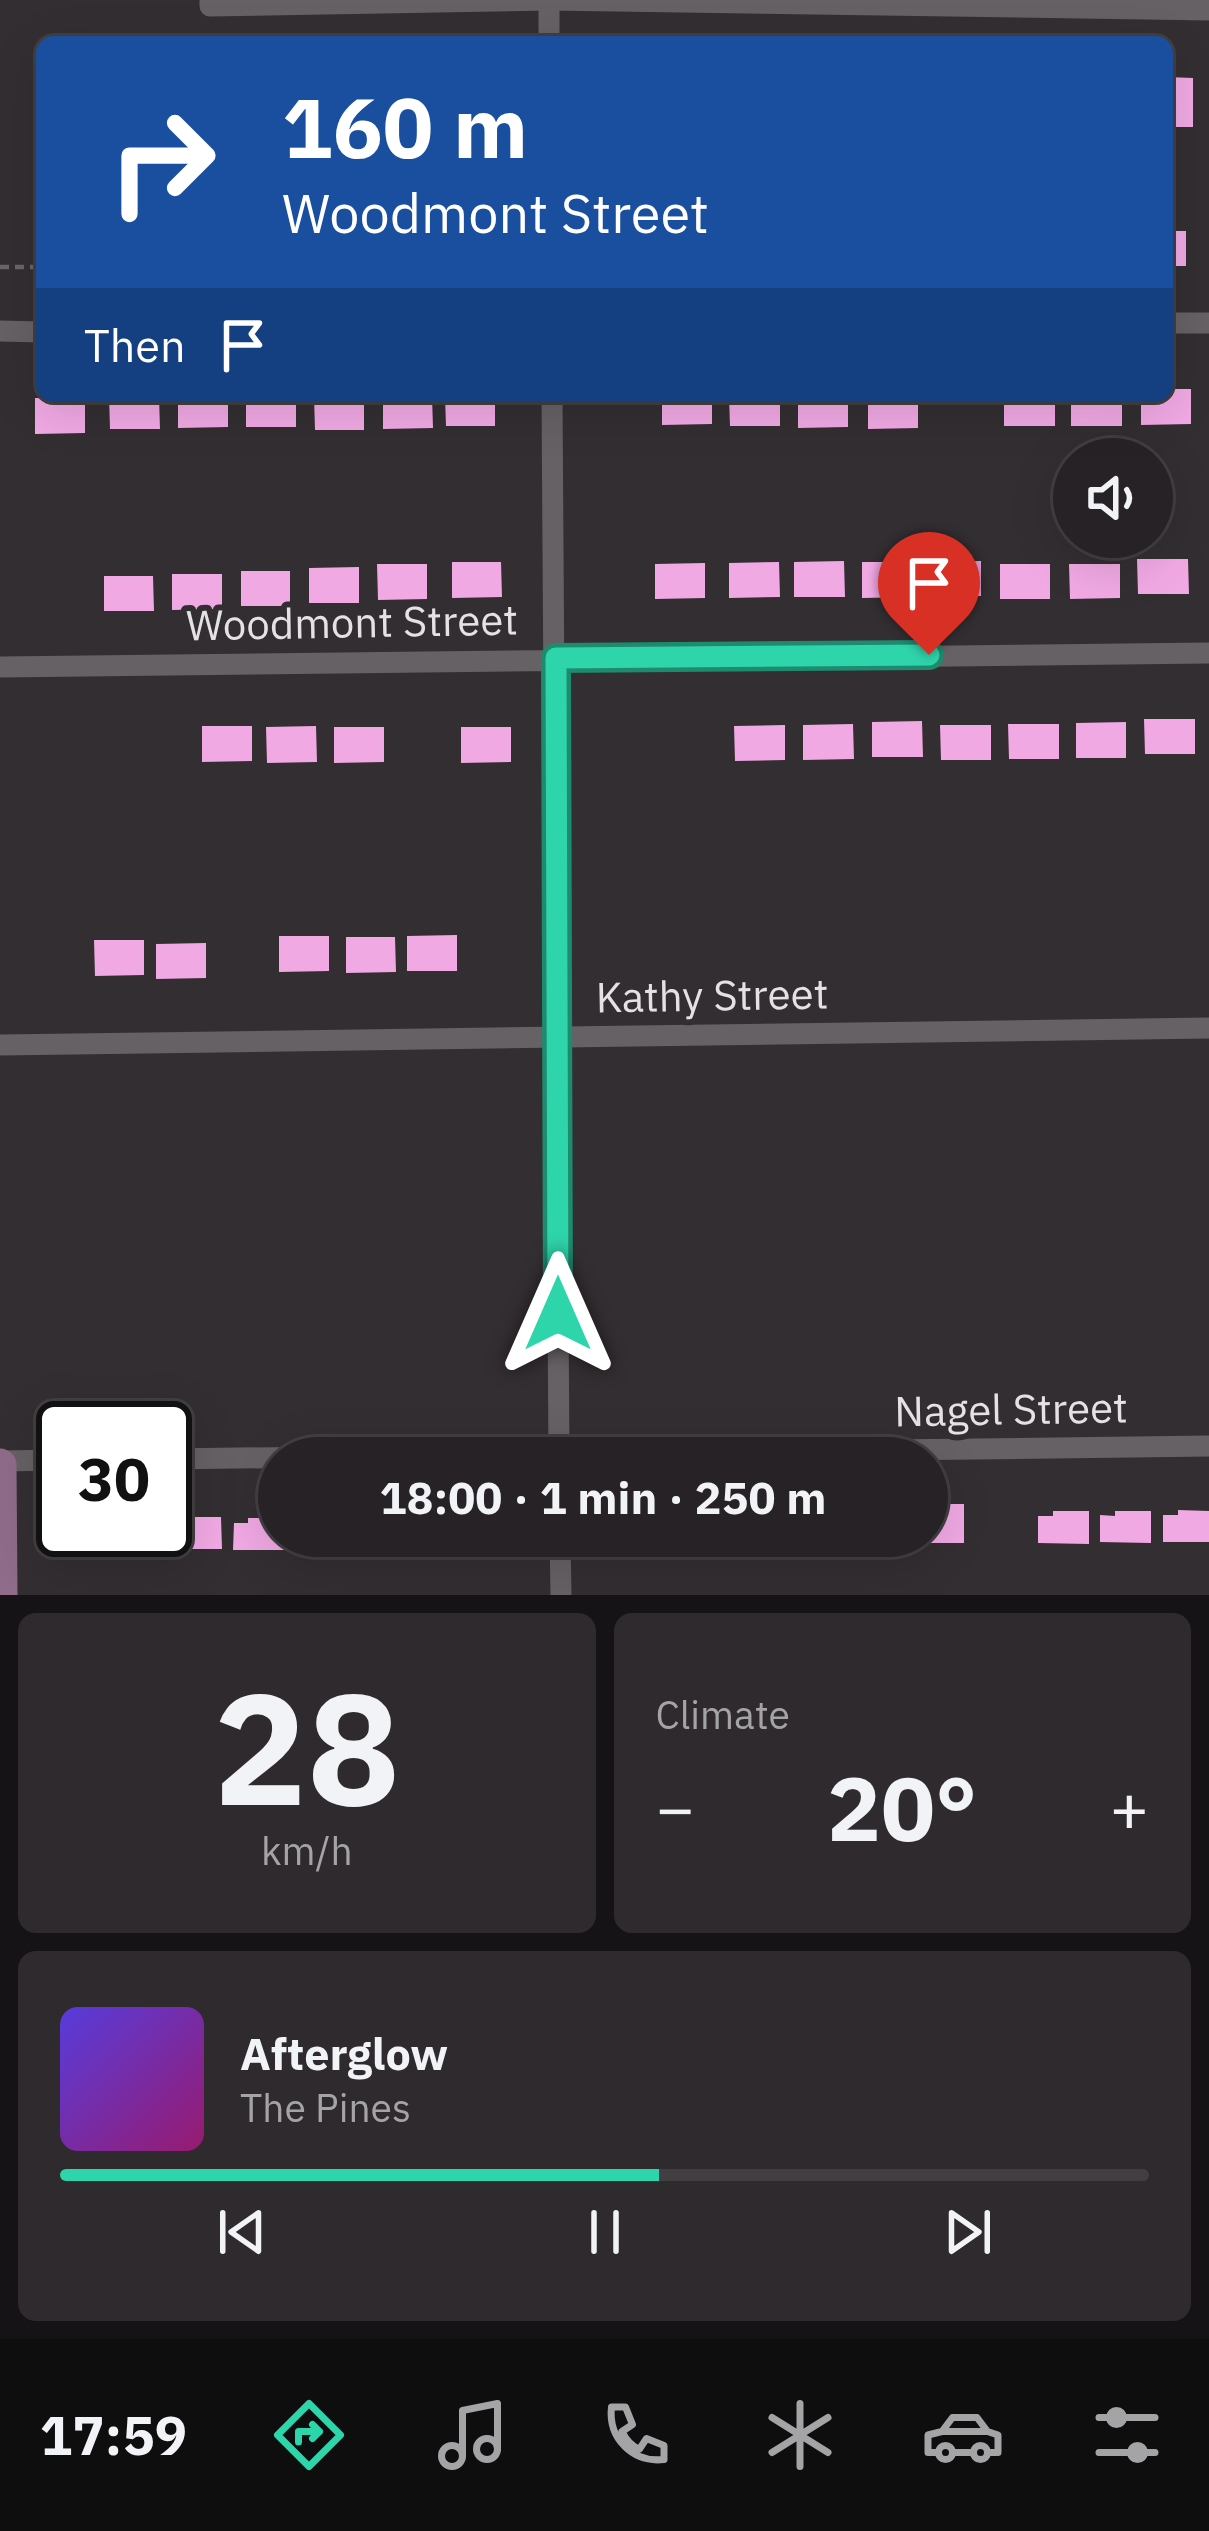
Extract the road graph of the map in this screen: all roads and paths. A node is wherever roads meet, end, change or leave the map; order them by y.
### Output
1 (549, 0) edge
2 (210, 3) edge
3 (1209, 10) edge
4 (549, 36) edge
5 (0, 267) edge
6 (36, 267) edge
7 (1173, 323) edge
8 (1209, 323) edge
9 (0, 331) edge
10 (36, 332) edge
11 (552, 402) edge
12 (1209, 653) edge
13 (556, 658) junction
14 (0, 667) edge
15 (1209, 1028) edge
16 (557, 1036) junction
17 (0, 1045) edge
18 (559, 1437) edge
19 (1209, 1446) edge
20 (948, 1450) edge
21 (258, 1458) edge
22 (192, 1459) edge
23 (36, 1461) edge
24 (0, 1463) edge
25 (561, 1557) edge
26 (1, 1595) edge
27 (562, 1595) edge

1 - 2 street
1 - 3 street
1 - 4 street
5 - 6 path
7 - 8 street
9 - 10 street
11 - 13 street
12 - 13 street, Woodmont Street
13 - 14 street, Woodmont Street
13 - 16 street
15 - 16 street, Kathy Street
16 - 17 street, Kathy Street
16 - 18 street
19 - 20 street, Nagel Street
21 - 22 street, Nagel Street
23 - 24 street
24 - 26 main road
25 - 27 street

